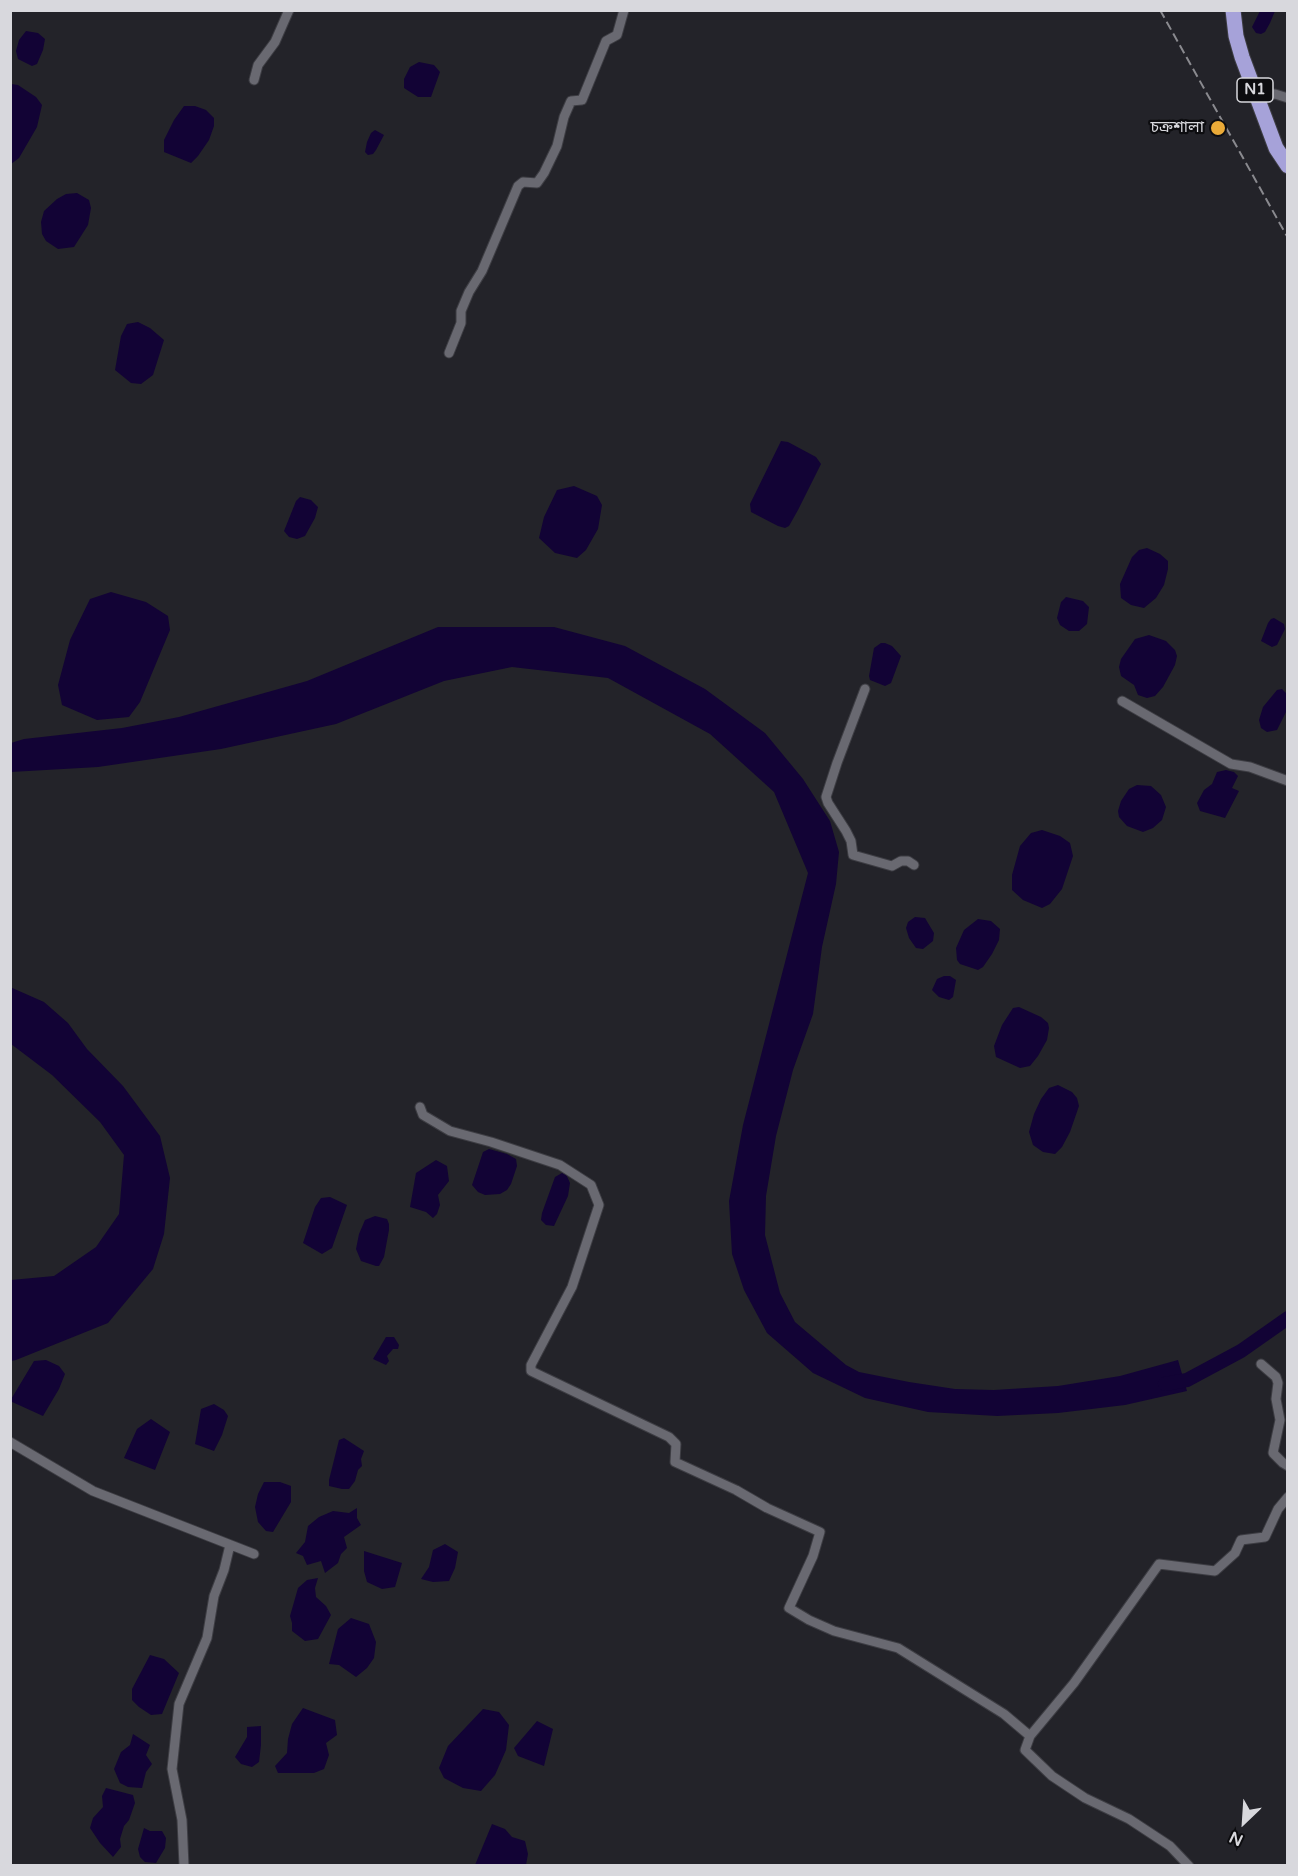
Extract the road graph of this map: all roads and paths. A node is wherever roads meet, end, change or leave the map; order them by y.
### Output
1 (289, 10) edge
2 (624, 10) edge
3 (1233, 10) edge
4 (254, 80) dead end
5 (1256, 95) junction
6 (1287, 98) edge
7 (1287, 166) edge
8 (449, 353) dead end
9 (865, 688) dead end
10 (1122, 701) dead end
11 (1287, 781) edge
12 (914, 865) dead end
13 (420, 1107) dead end
14 (1261, 1364) dead end
15 (10, 1442) edge
16 (1287, 1466) edge
17 (1287, 1497) edge
18 (230, 1545) junction
19 (254, 1554) dead end
20 (1030, 1736) junction
21 (184, 1866) edge
22 (1189, 1866) edge

1 - 4 street
2 - 8 street
3 - 5 highway, N1
5 - 6 street
5 - 7 highway, N1
9 - 12 street
10 - 11 street
13 - 20 street
14 - 16 street
15 - 18 street
17 - 20 street
18 - 19 street
18 - 21 street
20 - 22 street

